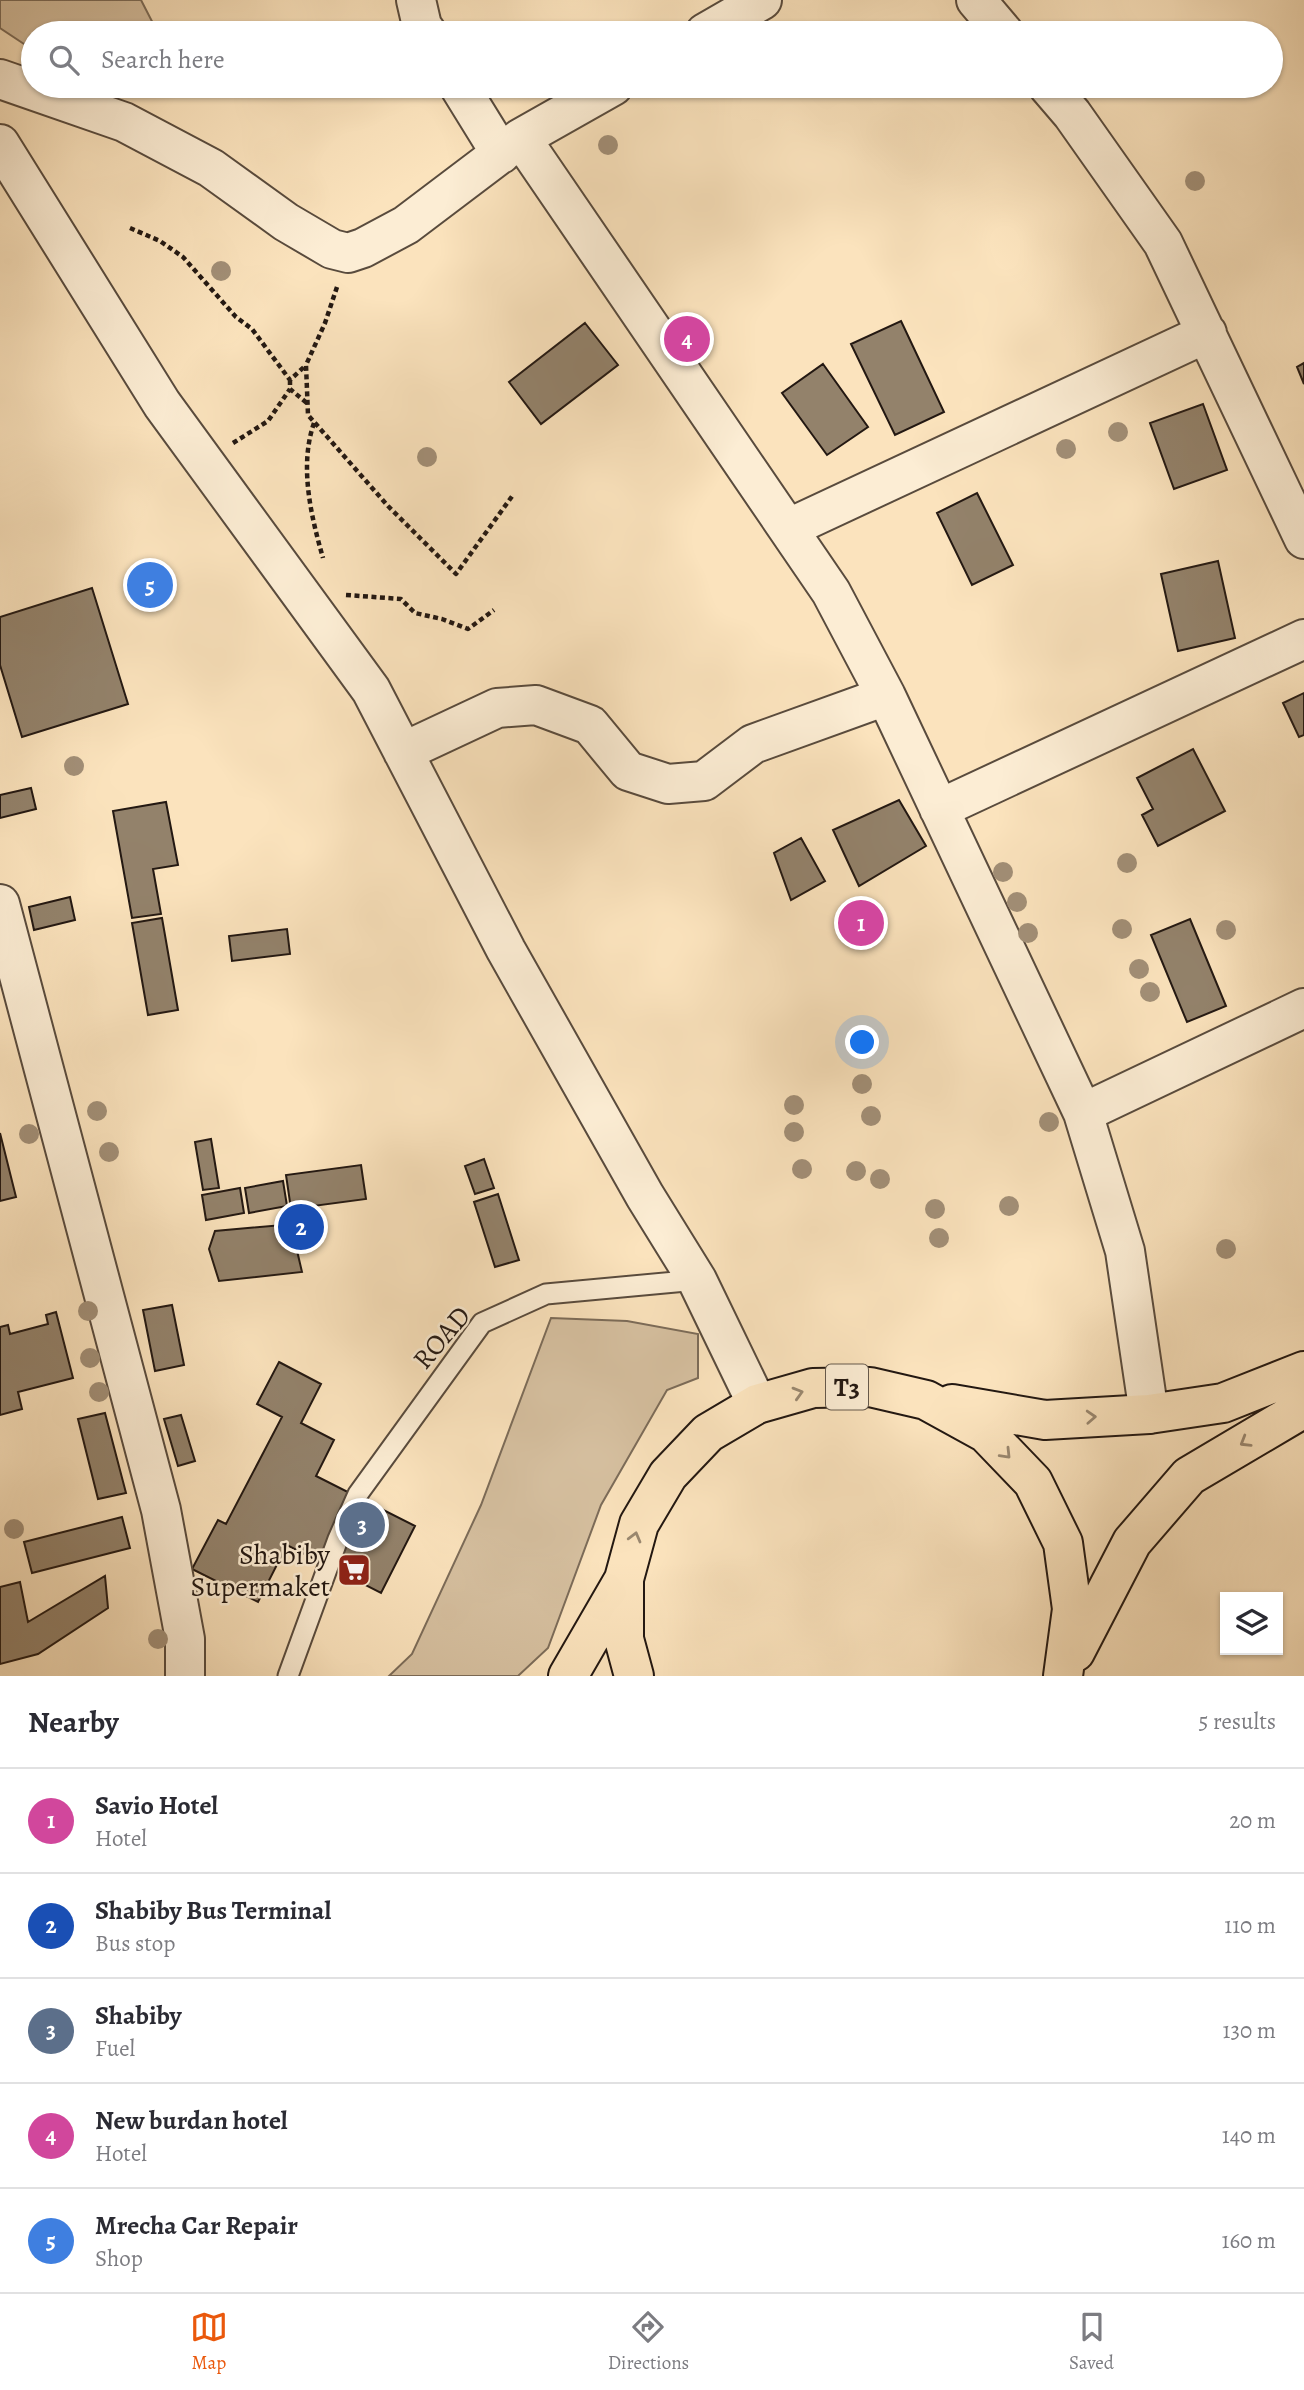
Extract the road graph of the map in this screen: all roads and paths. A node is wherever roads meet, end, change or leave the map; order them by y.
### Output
1 (416, 0) edge
2 (762, 0) edge
3 (976, 0) edge
4 (421, 21) edge
5 (726, 21) edge
6 (994, 21) edge
7 (0, 79) edge
8 (21, 86) edge
9 (55, 98) edge
10 (469, 98) edge
11 (593, 98) edge
12 (1058, 98) edge
13 (0, 144) edge
14 (511, 146) junction
15 (130, 228) dead end
16 (348, 253) junction
17 (1207, 334) junction
18 (306, 365) junction
19 (290, 380) junction
20 (290, 389) junction
21 (308, 404) junction
22 (314, 422) junction
23 (200, 456) junction
24 (513, 495) dead end
25 (789, 528) junction
26 (1304, 539) edge
27 (324, 561) dead end
28 (336, 593) dead end
29 (494, 610) dead end
30 (1304, 639) edge
31 (886, 696) junction
32 (403, 752) junction
33 (939, 809) junction
34 (0, 904) edge
35 (1304, 1008) edge
36 (1083, 1113) junction
37 (697, 1280) junction
38 (1304, 1371) edge
39 (926, 1400) junction
40 (757, 1404) junction
41 (1304, 1408) edge
42 (1149, 1414) junction
43 (624, 1579) junction
44 (185, 1676) edge
45 (288, 1676) edge
46 (568, 1676) edge
47 (634, 1676) edge
48 (1063, 1676) edge

1 - 4 street
2 - 5 street
3 - 6 street
7 - 8 street
9 - 16 street
10 - 14 street
11 - 14 street
12 - 17 street
13 - 23 street
14 - 16 street
14 - 25 street
15 - 19 path
16 - 18 path
17 - 25 street
17 - 26 street
18 - 19 path
18 - 21 path
19 - 20 path
20 - 21 path
20 - 23 path
21 - 22 path
22 - 24 path
22 - 27 path
23 - 32 street
25 - 31 street
28 - 29 path
30 - 33 street
31 - 32 street
31 - 33 street
32 - 37 street
33 - 36 street
34 - 44 street
35 - 36 street
36 - 42 street
37 - 40 street
37 - 45 lane, ROAD
38 - 42 highway, T3
40 -> 39 highway, T3
39 -> 42 highway, T3
39 -> 48 highway, T3
43 -> 40 highway, T3
41 -> 48 highway, T3
43 - 46 highway, T3
43 - 47 highway, T3

